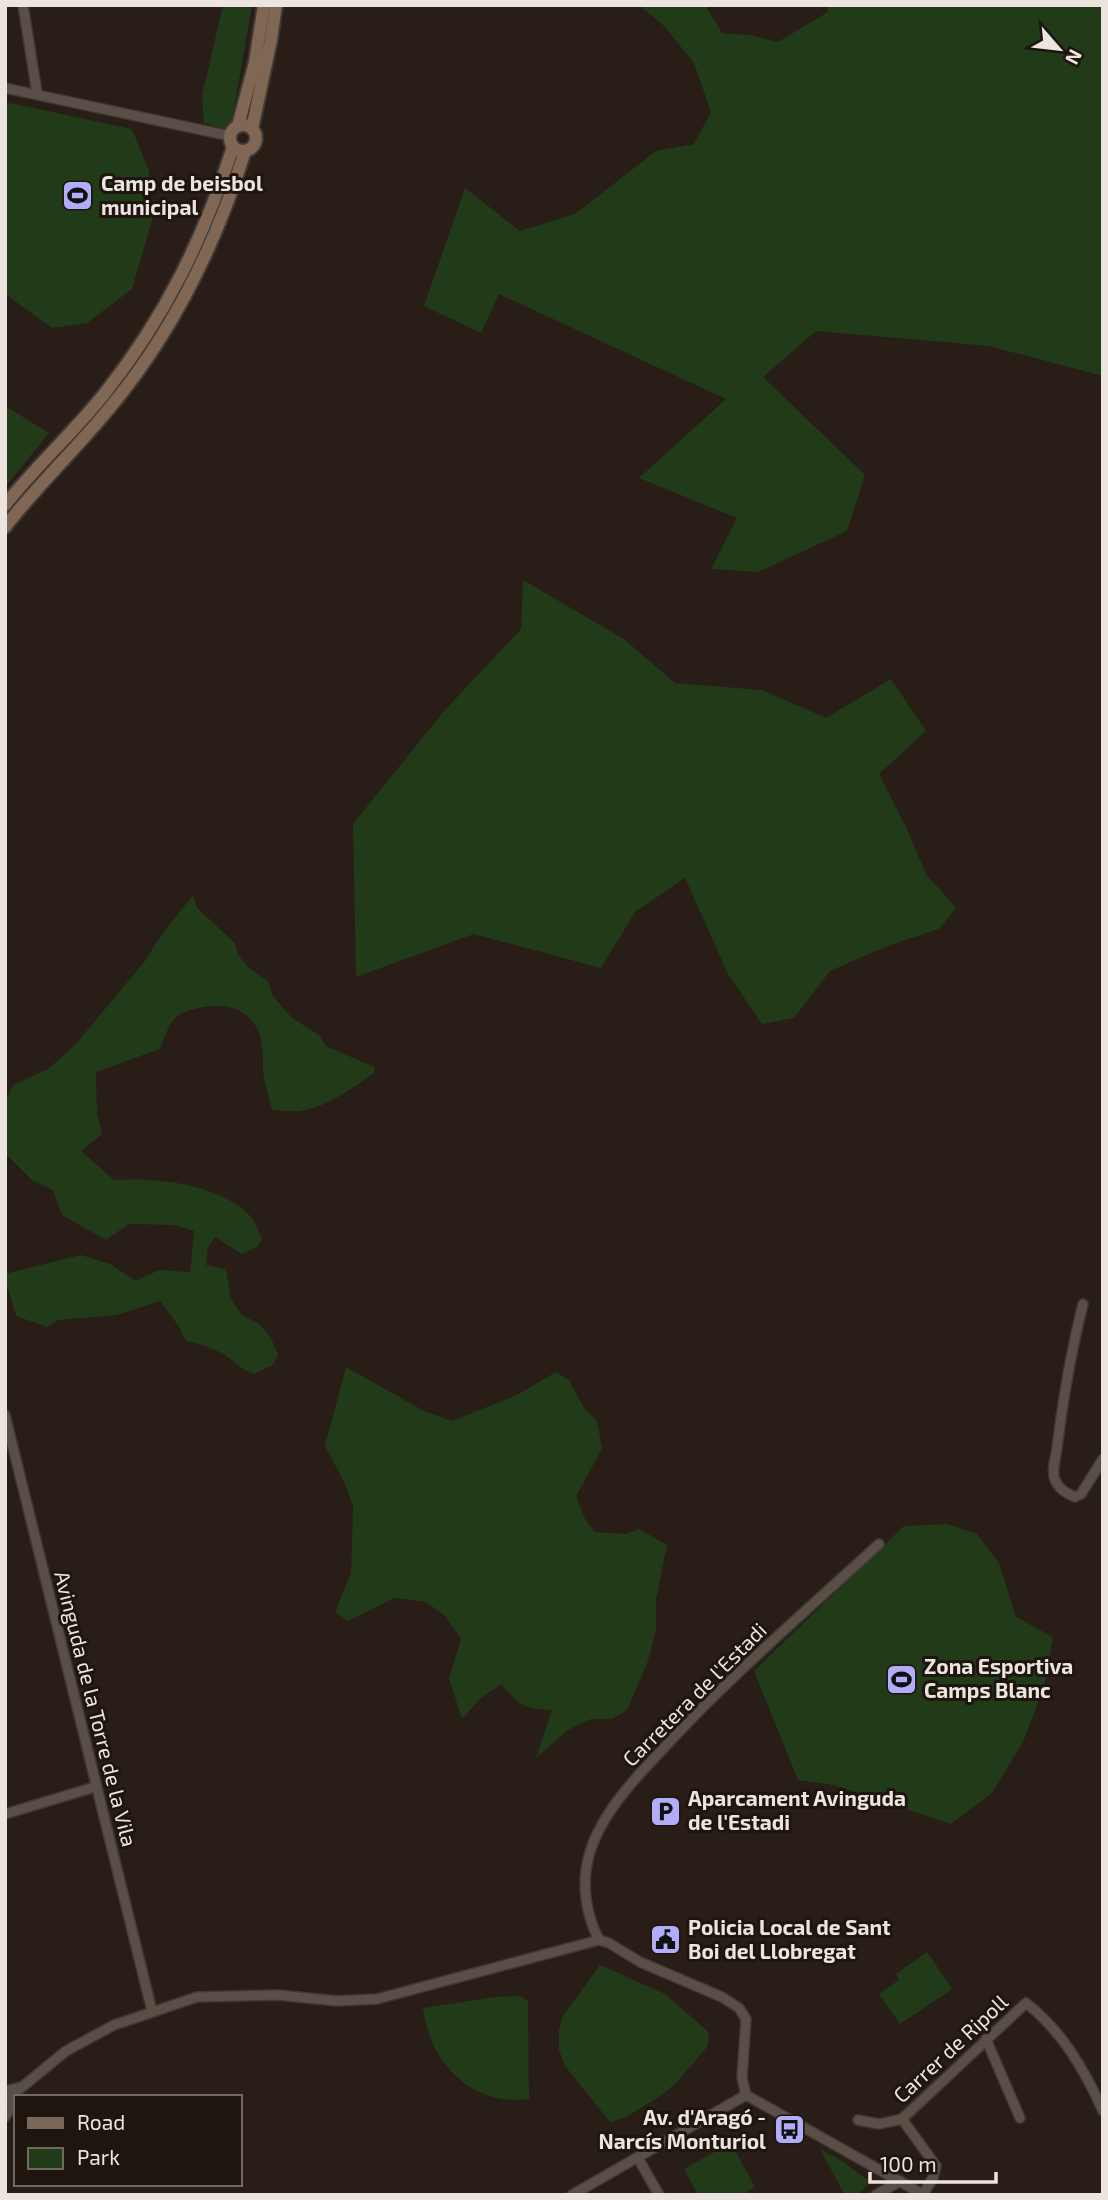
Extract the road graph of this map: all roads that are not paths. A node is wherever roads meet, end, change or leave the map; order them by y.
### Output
1 (23, 5) edge
2 (264, 5) edge
3 (276, 5) edge
4 (5, 88) edge
5 (37, 93) junction
6 (239, 138) junction
7 (26, 489) junction
8 (5, 505) edge
9 (5, 527) edge
10 (1083, 1304) dead end
11 (5, 1415) edge
12 (1103, 1458) edge
13 (879, 1545) dead end
14 (95, 1787) junction
15 (5, 1814) edge
16 (599, 1940) junction
17 (152, 2011) junction
18 (986, 2039) junction
19 (27, 2086) junction
20 (5, 2091) edge
21 (20, 2095) edge
22 (746, 2095) junction
23 (5, 2101) edge
24 (1103, 2110) edge
25 (1020, 2118) dead end
26 (902, 2119) junction
27 (858, 2120) dead end
28 (638, 2158) junction
29 (900, 2181) junction
30 (924, 2194) edge
31 (572, 2195) edge
32 (659, 2195) edge
33 (876, 2195) edge

1 - 5 street
2 - 6 street
3 - 6 street
4 - 5 street
5 - 6 street
6 - 7 street
7 - 8 street
7 - 9 street
10 - 12 street
11 - 14 street, Avinguda de la Torre de la Vila
13 - 16 street, Carretera de l'Estadi
14 - 15 street
14 - 17 street, Avinguda de la Torre de la Vila
16 - 17 street
16 - 22 street
17 - 19 street
18 - 24 street, Carrer de Ripoll
18 - 25 street
18 - 26 street, Carrer de Ripoll
19 - 20 street
19 - 21 street
19 - 23 street
22 - 28 street
22 - 29 street
26 - 27 street, Carrer de Ripoll
26 - 30 street
28 - 31 street
28 - 32 street
29 - 30 street
29 - 33 street

